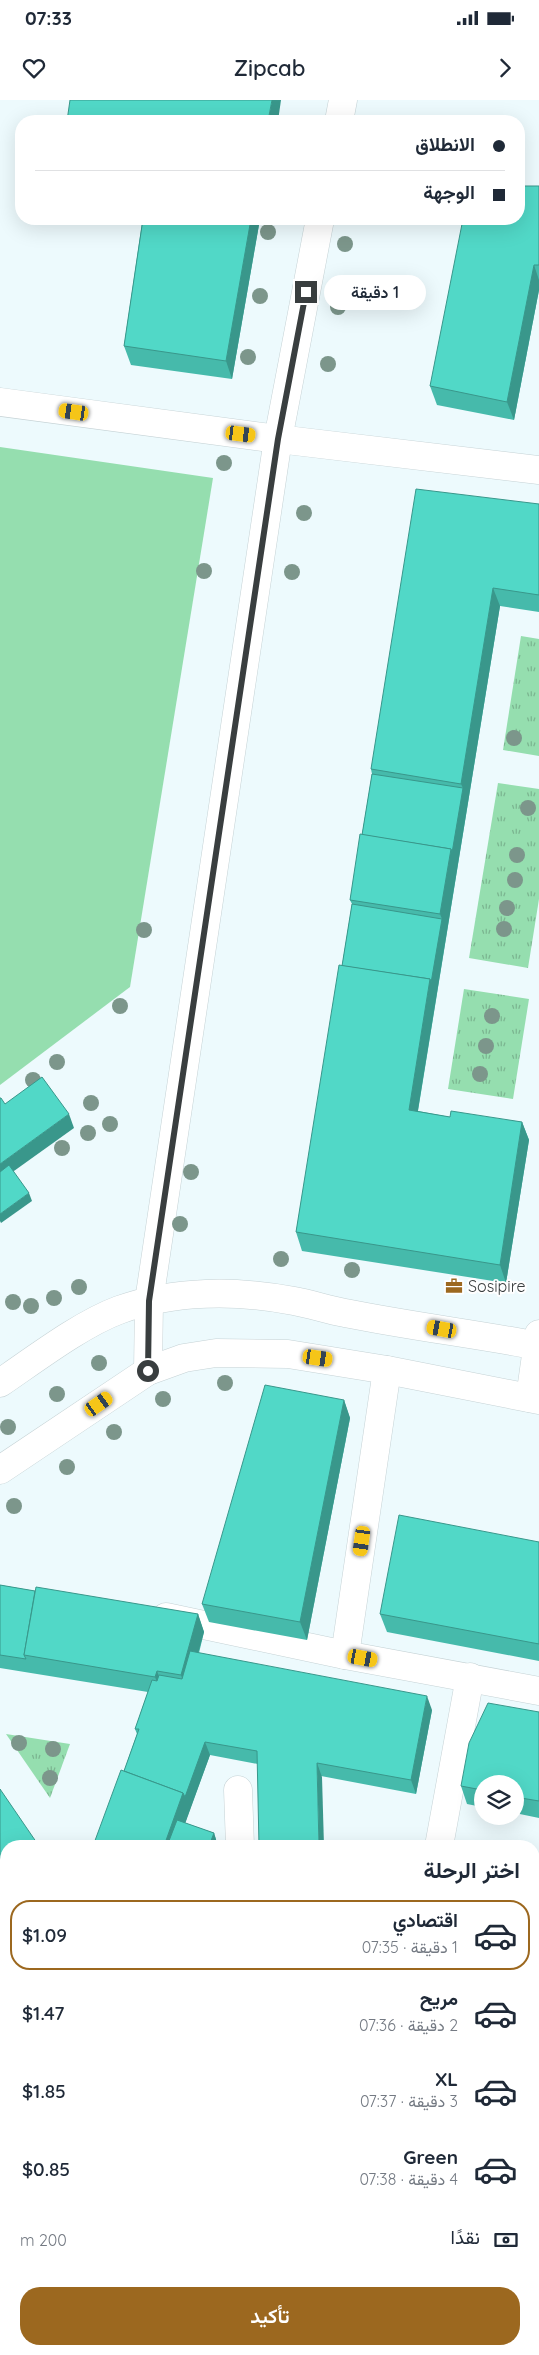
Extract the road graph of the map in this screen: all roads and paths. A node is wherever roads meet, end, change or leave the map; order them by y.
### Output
1 (343, 100) edge
2 (340, 115) edge
3 (319, 225) edge
4 (0, 402) edge
5 (278, 439) junction
6 (539, 470) edge
7 (149, 1301) junction
8 (538, 1342) edge
9 (387, 1370) junction
10 (148, 1371) junction
11 (0, 1383) edge
12 (534, 1399) edge
13 (0, 1470) edge
14 (144, 1612) edge
15 (345, 1655) junction
16 (470, 1677) junction
17 (539, 1691) edge
18 (238, 1790) dead end
19 (240, 1840) edge
20 (440, 1840) edge

1 - 2 street
3 - 5 street
4 - 5 street
5 - 6 street
5 - 7 street
7 - 8 street
7 - 10 street
7 - 11 street
8 - 12 street
9 - 10 street
9 - 12 street
9 - 15 street
10 - 13 street
14 - 15 street
15 - 16 street
16 - 17 street
16 - 20 street
18 - 19 street

